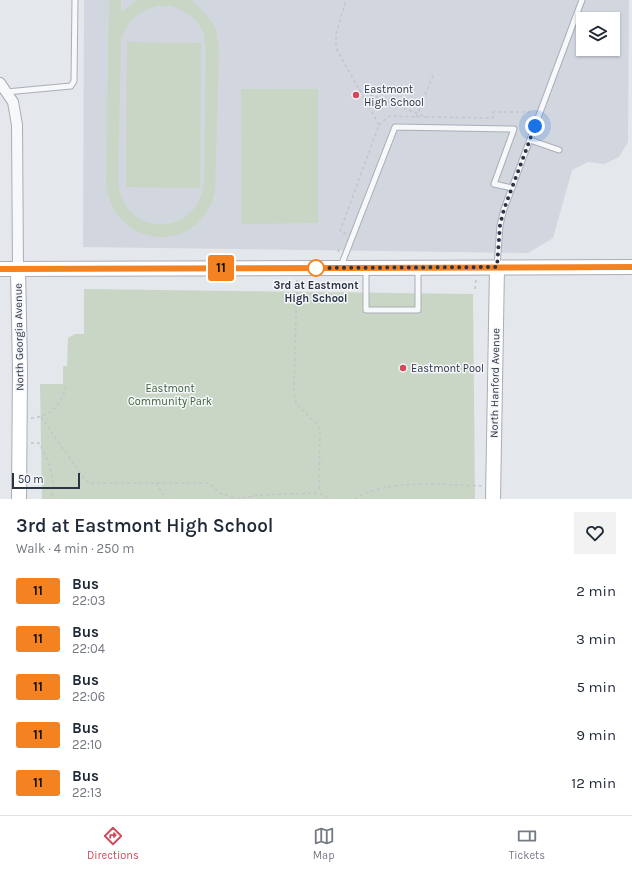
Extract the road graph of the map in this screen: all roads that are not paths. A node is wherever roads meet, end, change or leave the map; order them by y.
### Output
1 (75, 0) edge
2 (582, 0) edge
3 (3, 87) edge
4 (530, 140) junction
5 (559, 150) dead end
6 (512, 188) junction
7 (497, 267) junction
8 (632, 267) edge
9 (340, 268) junction
10 (366, 268) junction
11 (418, 268) junction
12 (0, 269) edge
13 (18, 269) junction
14 (19, 499) edge
15 (493, 499) edge

1 - 3 lane
2 - 4 lane
3 - 13 street, North Georgia Avenue
4 - 5 lane
4 - 6 lane
6 - 7 lane
6 - 9 lane
7 - 8 street
7 - 11 street
7 - 15 street, North Hanford Avenue
9 - 10 street
9 - 13 street
10 - 11 street
10 - 11 lane
12 - 13 street
13 - 14 street, North Georgia Avenue

